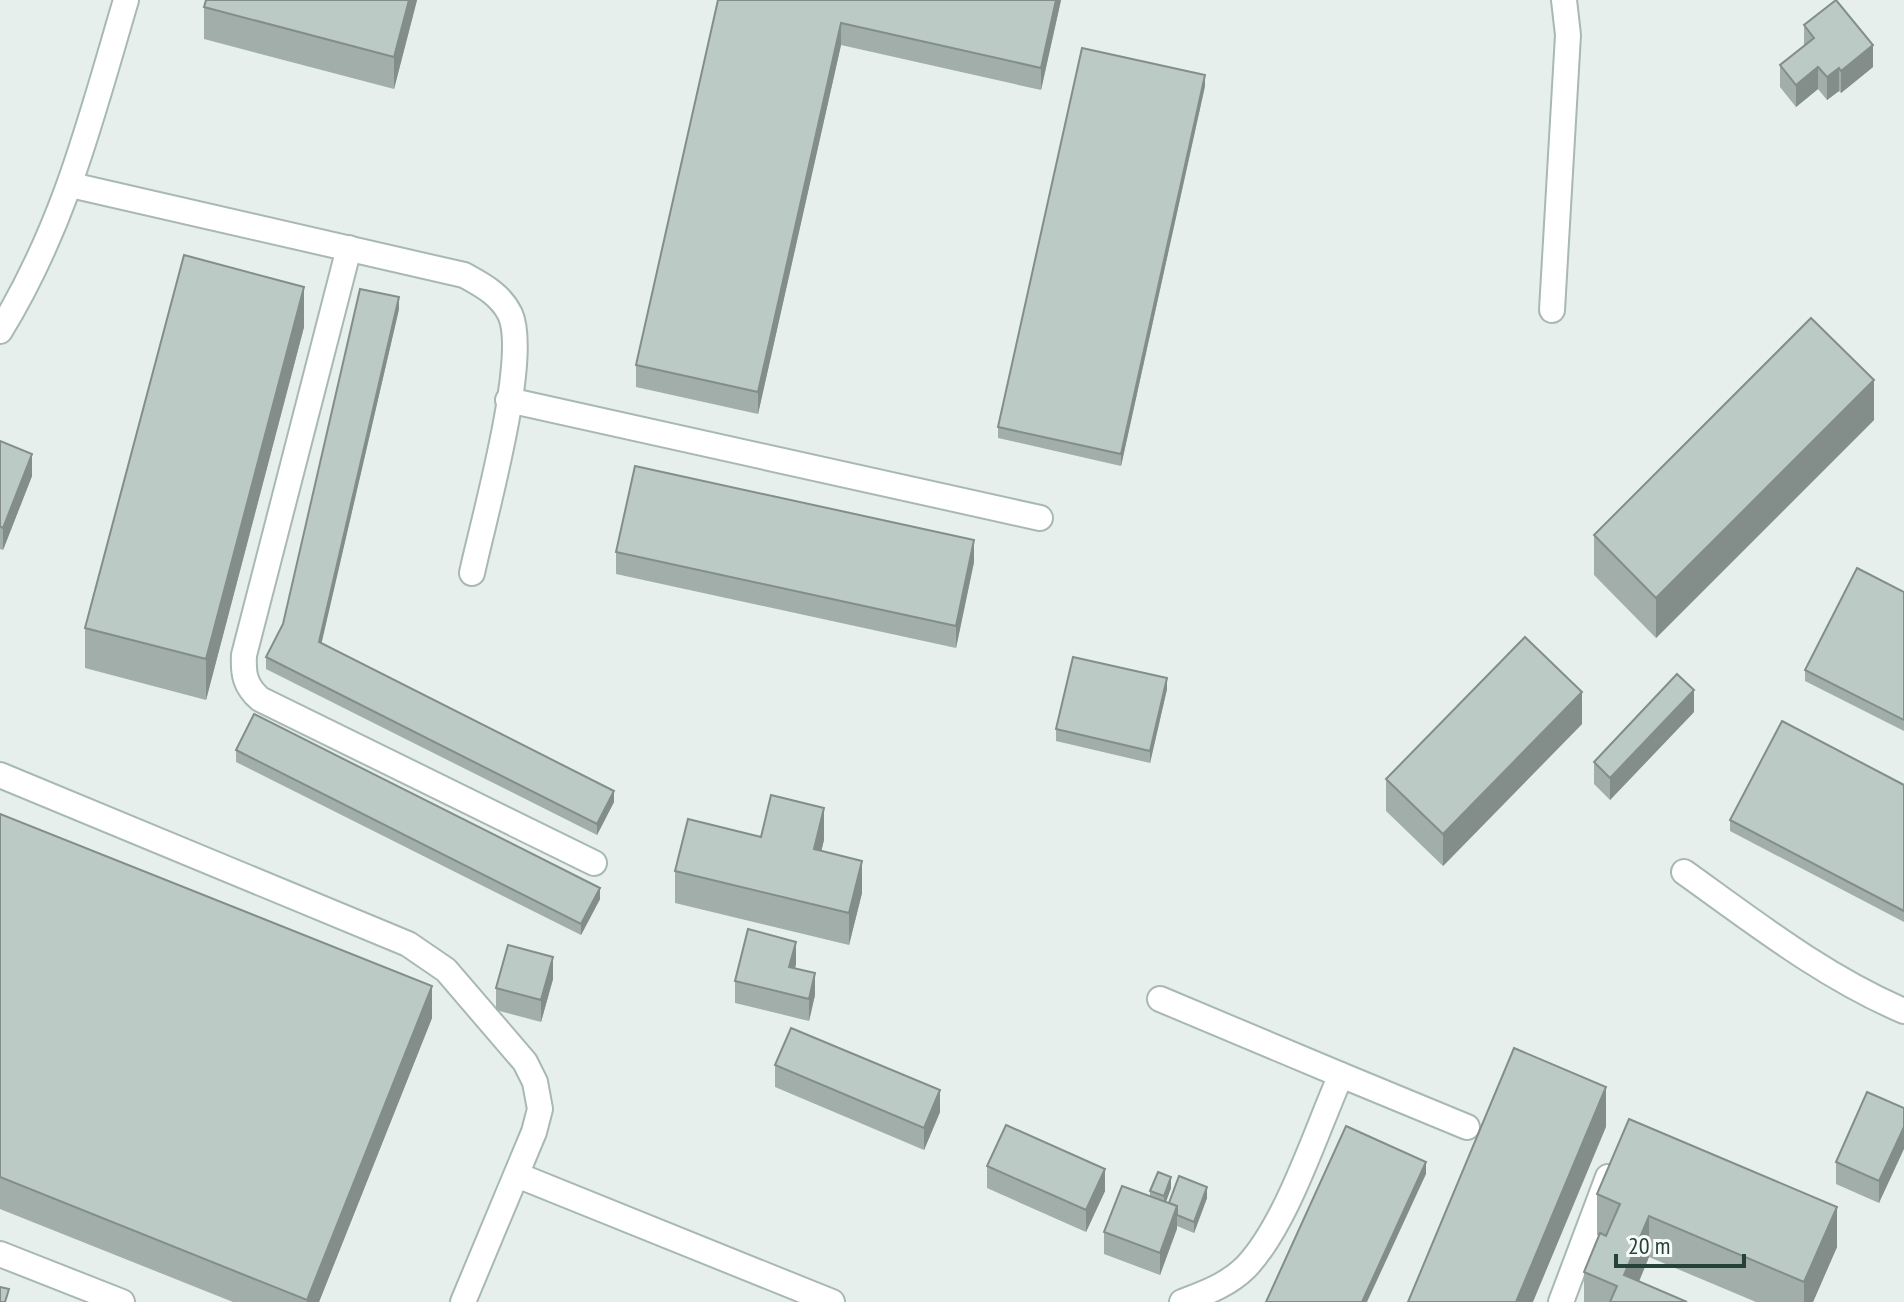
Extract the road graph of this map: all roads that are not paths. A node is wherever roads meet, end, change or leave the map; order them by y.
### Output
1 (126, 0) edge
2 (1564, 0) edge
3 (71, 185) junction
4 (349, 248) junction
5 (1552, 310) dead end
6 (0, 331) edge
7 (508, 400) junction
8 (1040, 518) dead end
9 (472, 573) dead end
10 (0, 775) edge
11 (594, 863) dead end
12 (1684, 872) dead end
13 (1160, 999) dead end
14 (1904, 1011) edge
15 (1341, 1075) junction
16 (1467, 1127) dead end
17 (1614, 1162) edge
18 (517, 1175) junction
19 (0, 1254) edge
20 (122, 1302) edge
21 (463, 1302) edge
22 (832, 1302) edge
23 (1182, 1302) edge
24 (1561, 1302) edge

1 - 3 lane
2 - 5 lane
3 - 4 lane
3 - 6 lane
4 - 7 lane
4 - 11 lane
7 - 8 lane
7 - 9 lane
10 - 18 lane
12 - 14 lane
13 - 15 lane
15 - 16 lane
15 - 23 lane
17 - 24 lane
18 - 21 lane
18 - 22 lane
19 - 20 lane

